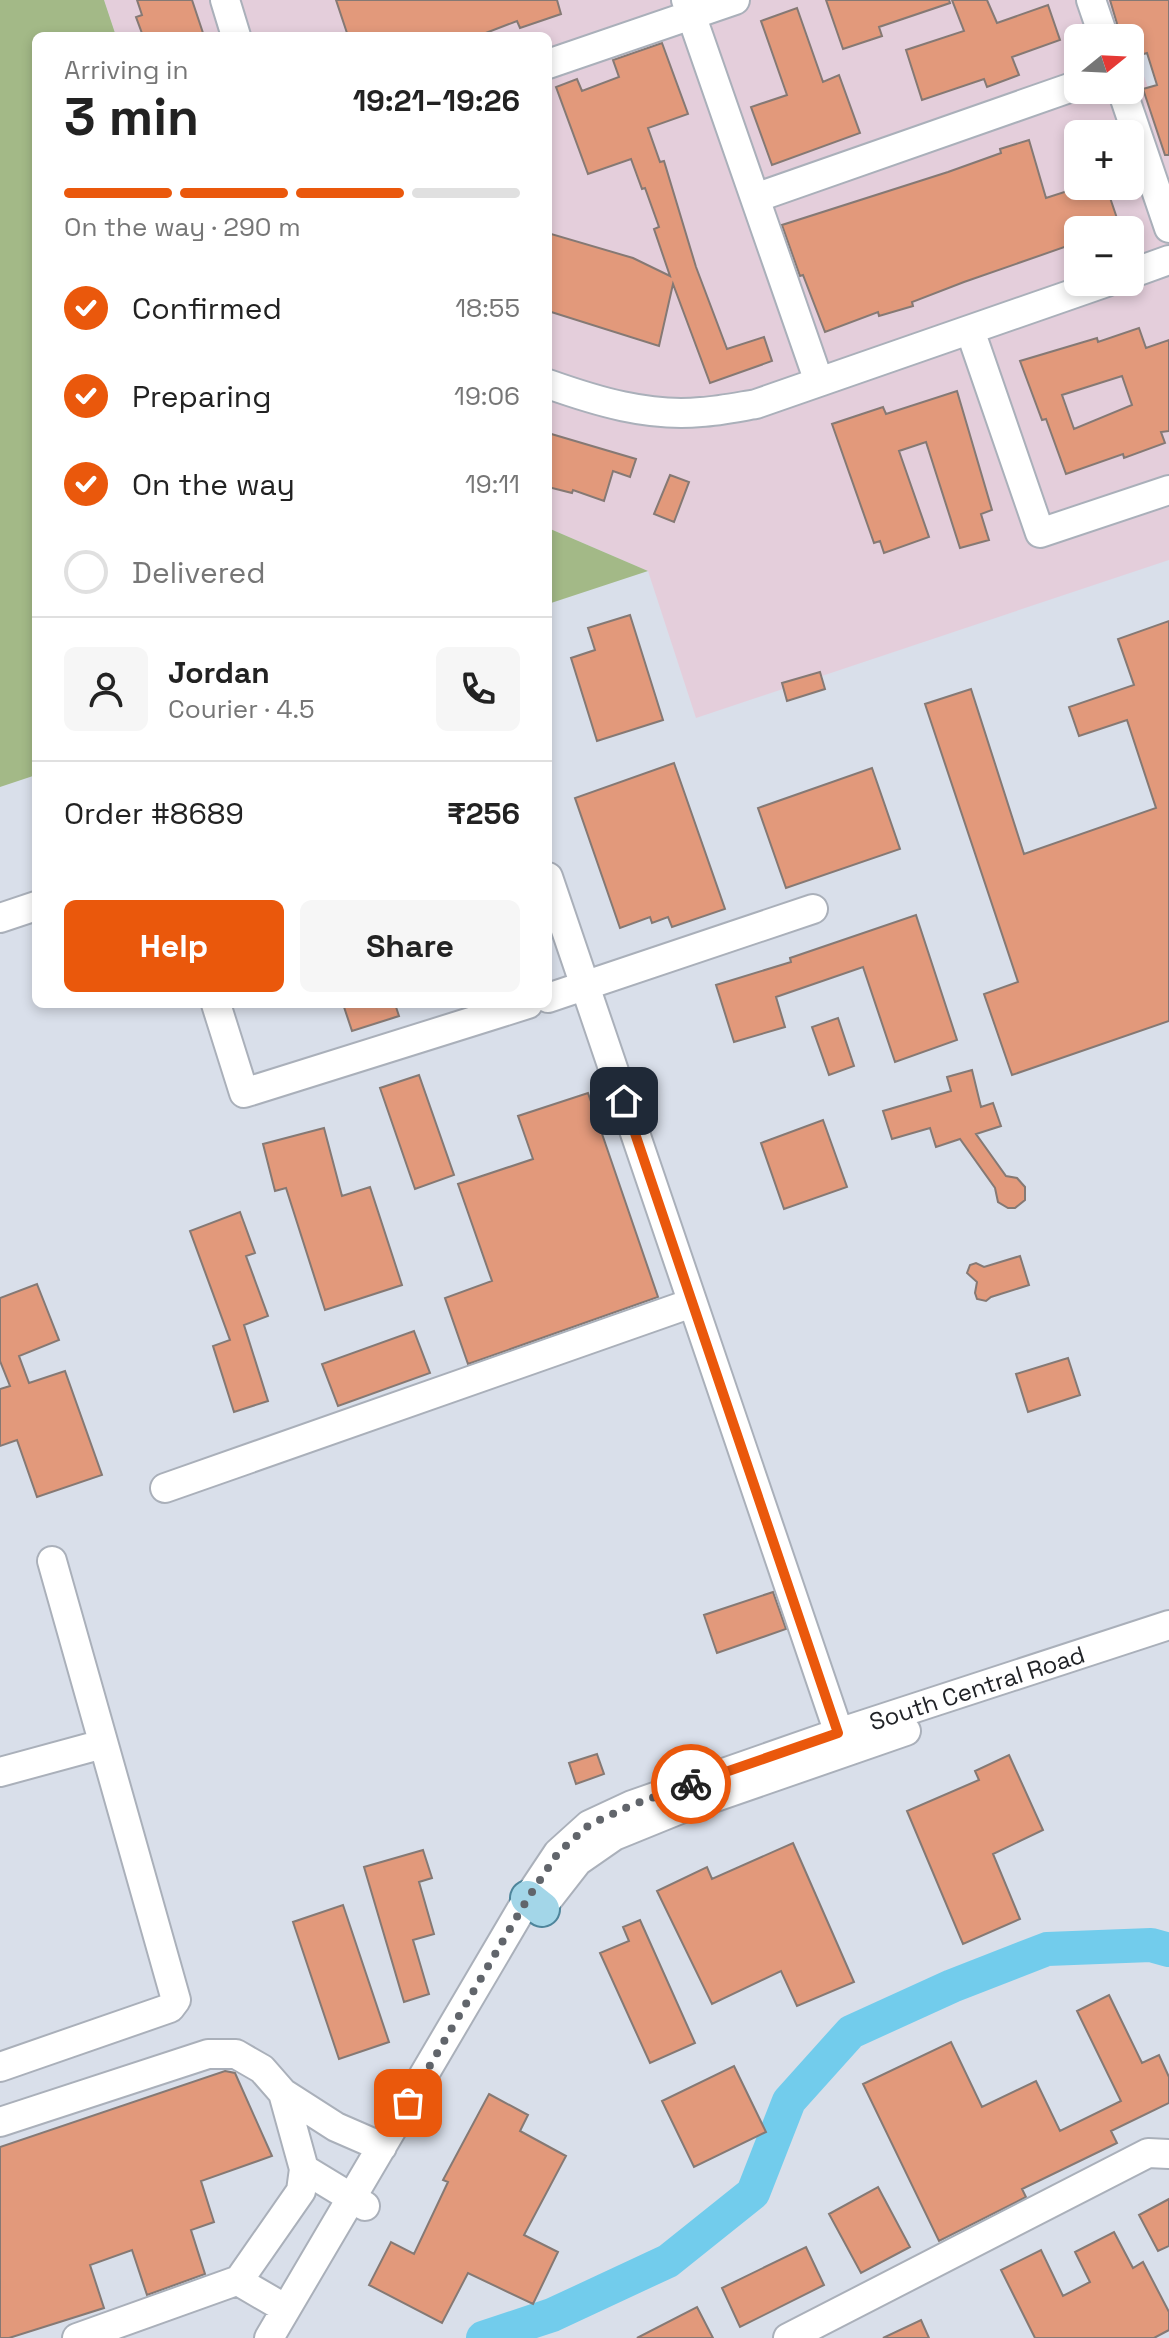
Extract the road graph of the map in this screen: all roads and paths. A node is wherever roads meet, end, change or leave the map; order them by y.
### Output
1 (225, 0) edge
2 (735, 0) edge
3 (1091, 0) edge
4 (689, 7) edge
5 (1099, 24) edge
6 (235, 32) edge
7 (552, 62) edge
8 (1064, 90) edge
9 (1127, 104) edge
10 (755, 198) junction
11 (1169, 228) edge
12 (1169, 260) edge
13 (1144, 269) edge
14 (1067, 296) edge
15 (970, 330) junction
16 (819, 382) junction
17 (552, 385) edge
18 (1169, 490) edge
19 (552, 889) edge
20 (32, 907) edge
21 (813, 909) dead end
22 (0, 918) edge
23 (585, 986) junction
24 (552, 997) edge
25 (217, 1008) edge
26 (515, 1008) edge
27 (692, 1303) junction
28 (165, 1488) dead end
29 (52, 1561) dead end
30 (1169, 1625) edge
31 (1169, 1644) edge
32 (842, 1742) junction
33 (103, 1744) junction
34 (0, 1772) edge
35 (535, 1903) junction
36 (0, 2067) edge
37 (283, 2093) junction
38 (0, 2122) edge
39 (382, 2147) junction
40 (1169, 2154) edge
41 (304, 2169) junction
42 (359, 2202) junction
43 (238, 2281) junction
44 (286, 2309) junction
45 (77, 2338) edge
46 (269, 2338) edge
47 (287, 2338) edge
48 (788, 2338) edge

1 - 6 street
2 - 4 street
3 - 5 street
4 - 7 street
4 - 10 street
8 - 10 street
9 - 11 street
10 - 16 street
12 - 13 street
14 - 15 street
15 - 16 street
15 - 18 street
16 - 17 street
19 - 23 street
20 - 22 street
21 - 23 street
23 - 24 street
23 - 27 street
25 - 26 street
27 - 28 street
27 - 32 street
29 - 33 street
30 - 32 street, South Central Road
31 - 32 street, South Central Road
32 - 35 street, South Central Road
33 - 34 street
33 - 36 street
35 - 39 street, South Central Road
35 - 42 street, South Central Road
37 - 38 street
37 - 39 street
37 - 41 street
39 - 42 street, South Central Road
40 - 48 street
41 - 42 street
41 - 43 street
42 - 44 street, South Central Road
42 - 47 street, South Central Road
43 - 44 street
43 - 45 street
44 - 46 street, South Central Road

